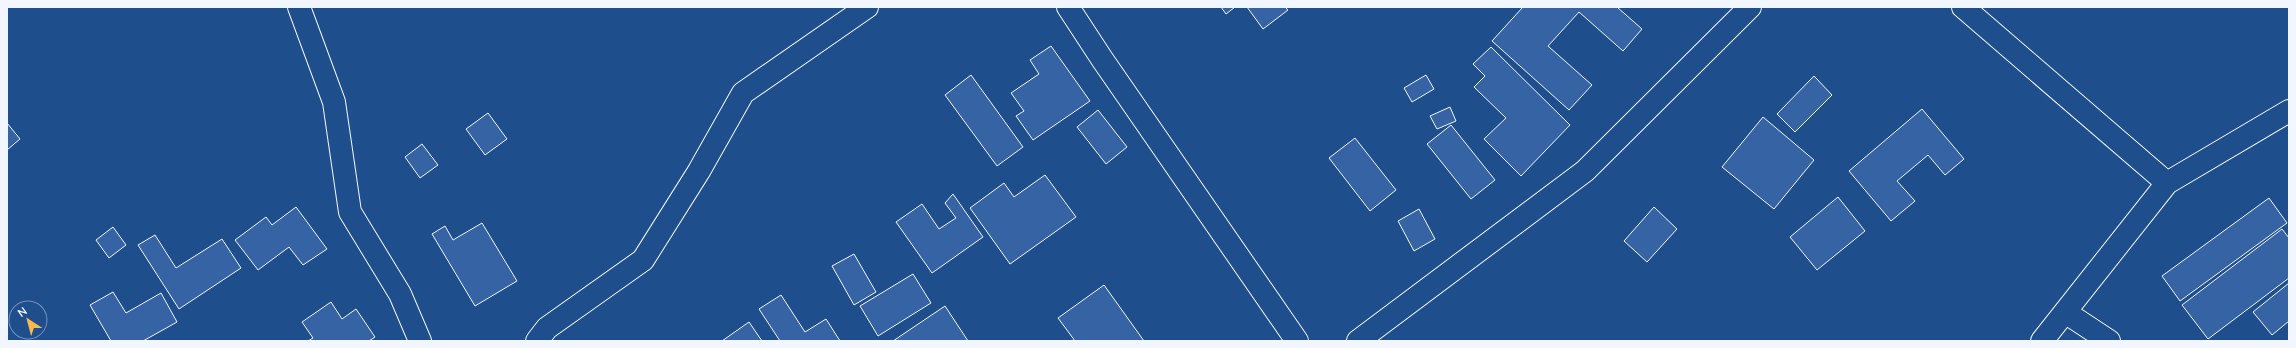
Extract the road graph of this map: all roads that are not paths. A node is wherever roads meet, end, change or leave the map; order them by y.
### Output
1 (299, 7) edge
2 (867, 7) edge
3 (1068, 7) edge
4 (1750, 7) edge
5 (1962, 7) edge
6 (2289, 111) edge
7 (2167, 183) junction
8 (2065, 312) junction
9 (420, 341) edge
10 (537, 341) edge
11 (1296, 341) edge
12 (1358, 341) edge
13 (2042, 341) edge
14 (2109, 341) edge

1 - 9 street
2 - 10 street
3 - 11 street
4 - 12 street
5 - 7 street
6 - 7 street
7 - 8 street
8 - 13 street
8 - 14 street

